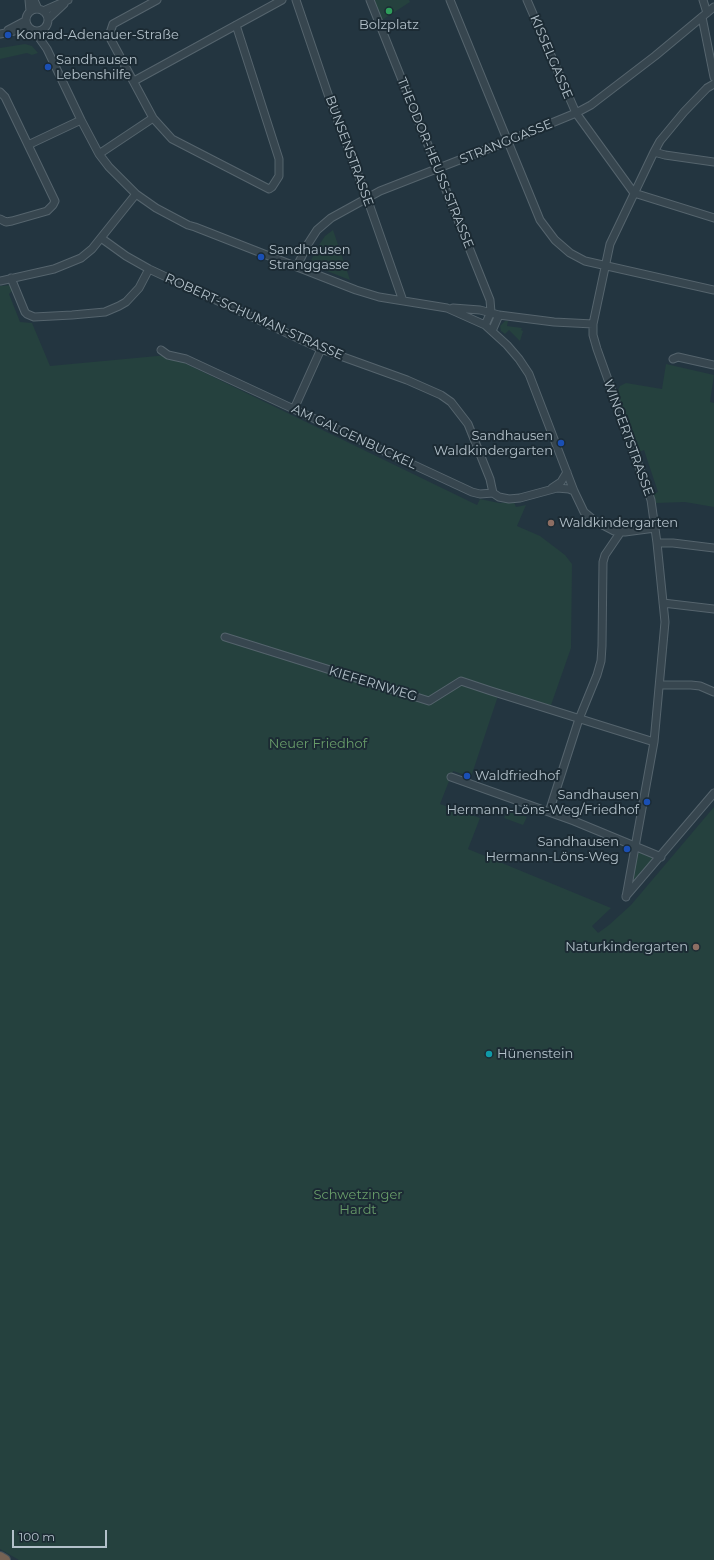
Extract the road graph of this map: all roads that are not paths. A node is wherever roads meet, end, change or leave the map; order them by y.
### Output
1 (29, 0) edge
2 (34, 0) edge
3 (68, 0) edge
4 (157, 0) edge
5 (282, 0) edge
6 (296, 0) edge
7 (370, 0) edge
8 (450, 0) edge
9 (527, 0) edge
10 (703, 0) edge
11 (714, 7) edge
12 (41, 10) junction
13 (30, 11) junction
14 (705, 15) junction
15 (48, 19) junction
16 (25, 21) junction
17 (236, 25) junction
18 (44, 29) junction
19 (32, 30) junction
20 (2, 34) edge
21 (47, 49) junction
22 (714, 78) edge
23 (134, 81) junction
24 (714, 84) edge
25 (0, 92) edge
26 (576, 113) junction
27 (153, 118) junction
28 (81, 120) junction
29 (508, 141) junction
30 (28, 145) junction
31 (654, 152) junction
32 (99, 154) junction
33 (714, 162) edge
34 (438, 170) junction
35 (634, 193) junction
36 (136, 194) junction
37 (366, 198) junction
38 (714, 218) edge
39 (0, 219) edge
40 (101, 238) junction
41 (297, 266) junction
42 (605, 266) junction
43 (149, 269) junction
44 (11, 278) junction
45 (0, 282) edge
46 (714, 290) edge
47 (403, 301) junction
48 (447, 308) junction
49 (491, 312) junction
50 (499, 314) junction
51 (593, 324) junction
52 (485, 326) junction
53 (492, 331) junction
54 (321, 349) junction
55 (161, 350) dead end
56 (672, 359) dead end
57 (714, 366) edge
58 (294, 409) junction
59 (567, 472) junction
60 (550, 489) junction
61 (574, 491) junction
62 (493, 493) junction
63 (655, 528) junction
64 (620, 533) junction
65 (657, 543) junction
66 (714, 548) edge
67 (663, 603) junction
68 (714, 610) edge
69 (225, 636) dead end
70 (660, 684) junction
71 (714, 692) edge
72 (580, 719) junction
73 (654, 742) junction
74 (450, 777) dead end
75 (714, 794) edge
76 (549, 812) junction
77 (635, 845) junction
78 (661, 857) junction
79 (0, 1557) edge
80 (5, 1560) edge

1 - 13 street
2 - 12 street
3 - 12 street
3 - 15 street
4 - 23 street
5 - 17 street
6 - 37 street, BUNSENSTRASSE
7 - 34 street, THEODOR-HEUSS-STRASSE
8 - 29 street
9 - 26 street, KISSELGASSE
10 - 14 street
11 - 14 street, STRANGGASSE
12 - 13 street
12 - 15 street
13 - 16 street
14 - 22 street
14 - 26 street, STRANGGASSE
15 - 18 street
16 - 19 street
16 - 20 street
17 - 23 street
17 - 27 street
18 - 19 street
18 - 21 street
19 - 20 street
19 - 21 street
21 - 28 street
23 - 27 street
24 - 31 street, WINGERTSTRASSE
25 - 30 street
26 - 29 street, STRANGGASSE
26 - 35 street, KISSELGASSE
27 - 32 street
28 - 30 street
28 - 32 street
29 - 34 street, STRANGGASSE
29 - 42 street
30 - 39 street
31 - 33 street
31 - 35 street, WINGERTSTRASSE
32 - 36 street
34 - 37 street, STRANGGASSE
34 - 49 street, THEODOR-HEUSS-STRASSE
35 - 38 street
35 - 42 street, WINGERTSTRASSE
36 - 40 street
36 - 41 street
37 - 41 street, STRANGGASSE
37 - 47 street, BUNSENSTRASSE
40 - 43 street, ROBERT-SCHUMAN-STRASSE
40 - 44 street
41 - 47 street
42 - 46 street
42 - 51 street, WINGERTSTRASSE
43 - 44 street
43 - 54 street, ROBERT-SCHUMAN-STRASSE
44 - 45 street
47 - 48 street
48 - 49 street
48 - 52 street
49 - 50 street
49 - 52 street
50 - 51 street
50 - 53 street
51 - 63 street, WINGERTSTRASSE
52 - 53 street
53 - 59 street
54 - 58 street
54 - 62 street, ROBERT-SCHUMAN-STRASSE
55 - 58 street, AM GALGENBUCKEL
56 - 57 street
58 - 62 street, AM GALGENBUCKEL
59 - 60 street, AM GALGENBUCKEL
59 - 61 street
60 - 61 street, AM GALGENBUCKEL
60 - 62 street, AM GALGENBUCKEL
61 - 64 street
63 - 64 street
63 - 65 street, WINGERTSTRASSE
64 - 72 street
65 - 66 street
65 - 67 street, WINGERTSTRASSE
67 - 68 street
67 - 70 street, WINGERTSTRASSE
69 - 72 street, KIEFERNWEG
70 - 71 street
70 - 73 street, WINGERTSTRASSE
72 - 73 street, KIEFERNWEG
72 - 76 street
73 - 77 street, WINGERTSTRASSE
74 - 76 street
75 - 78 street
76 - 77 street
77 - 78 street
77 - 78 street, WINGERTSTRASSE
79 - 80 highway

